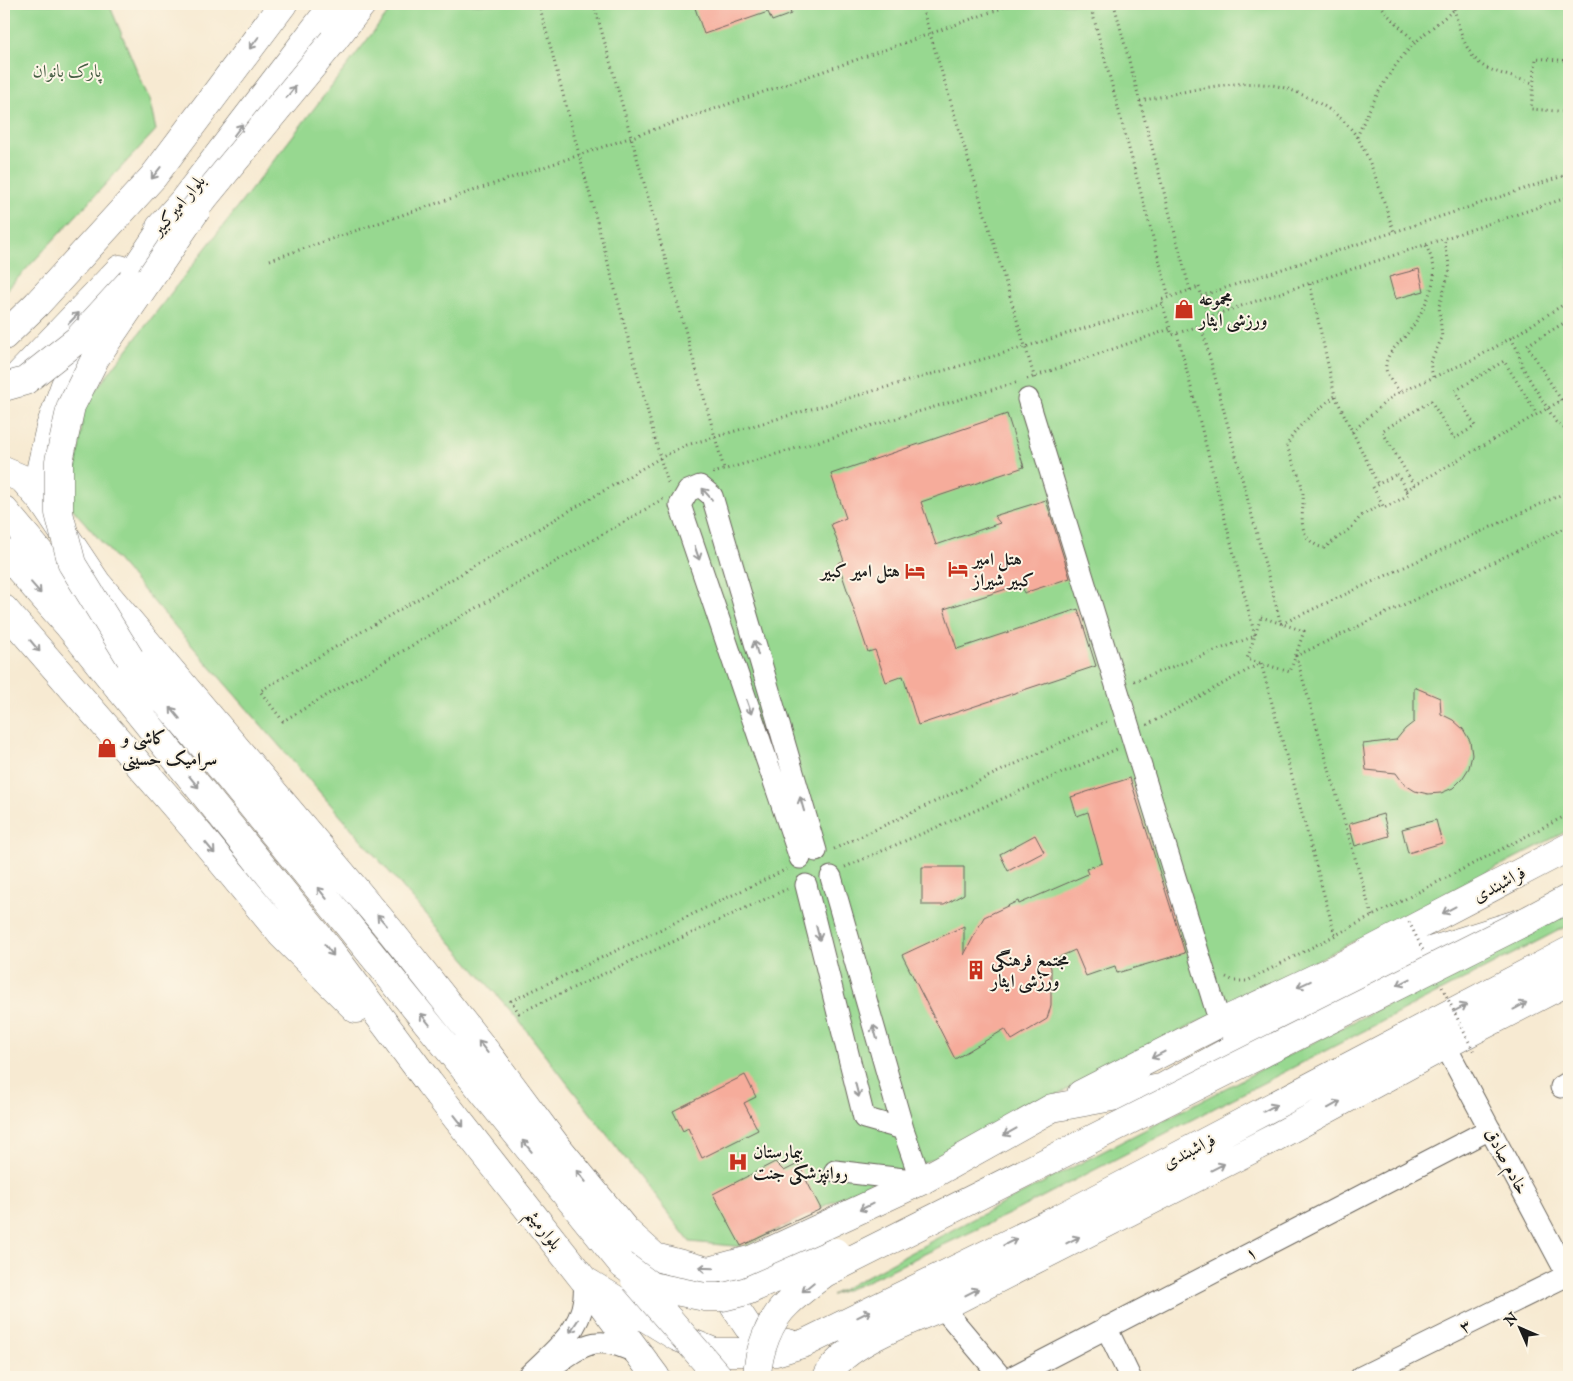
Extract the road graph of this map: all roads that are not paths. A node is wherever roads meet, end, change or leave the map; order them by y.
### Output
1 (283, 4) edge
2 (334, 4) edge
3 (362, 4) edge
4 (185, 211) junction
5 (4, 336) edge
6 (4, 389) edge
7 (1033, 393) road end
8 (4, 471) edge
9 (42, 501) junction
10 (4, 510) edge
11 (4, 552) edge
12 (4, 609) edge
13 (130, 658) junction
14 (1569, 847) edge
15 (814, 868) junction
16 (1569, 898) edge
17 (1526, 921) junction
18 (1569, 951) edge
19 (1569, 981) edge
20 (1220, 1023) junction
21 (1248, 1041) junction
22 (1445, 1045) junction
23 (429, 1083) junction
24 (1166, 1087) junction
25 (1052, 1108) junction
26 (903, 1129) junction
27 (1490, 1129) junction
28 (1227, 1131) junction
29 (1276, 1137) junction
30 (835, 1171) dead end
31 (921, 1181) junction
32 (1060, 1218) junction
33 (753, 1258) junction
34 (623, 1265) junction
35 (1014, 1270) junction
36 (1569, 1276) edge
37 (584, 1280) junction
38 (942, 1307) junction
39 (1106, 1327) junction
40 (805, 1343) junction
41 (638, 1354) junction
42 (527, 1377) edge
43 (537, 1377) edge
44 (656, 1377) edge
45 (719, 1377) edge
46 (757, 1377) edge
47 (827, 1377) edge
48 (1001, 1377) edge
49 (1012, 1377) edge
50 (1130, 1377) edge
51 (1361, 1377) edge

1 -> 5 main road, بلوار امیرکبیر
4 -> 2 main road, بلوار امیرکبیر
4 -> 3 main road, bridge
6 -> 4 main road, bridge
4 - 9 main road
4 - 13 main road, bridge
7 - 20 street
8 - 9 main road, فراشبندی
33 -> 9 main road, فراشبندی
10 - 13 main road, bridge
11 -> 23 main road
12 -> 23 main road
34 -> 13 main road
14 -> 20 main road, فراشبندی
15 -> 15 street
26 -> 15 street
15 -> 26 street
16 - 17 main road
17 - 21 main road
17 -> 46 main road, bridge
28 -> 18 main road, فراشبندی
22 -> 19 main road, فراشبندی
20 - 21 street
20 -> 25 main road, فراشبندی
21 - 24 main road
22 - 27 street, خادم صادق
29 -> 22 main road, فراشبندی
23 -> 37 main road, بلوارمیثم
24 - 25 main road
24 - 34 main road, bridge
25 -> 31 main road, فراشبندی
26 - 31 street
27 - 36 street, خادم صادق
27 - 39 street, ۱
28 - 29 main road
28 - 32 main road, فراشبندی
35 -> 29 main road, فراشبندی
30 - 31 street
31 -> 33 main road, فراشبندی
32 - 35 main road
40 -> 32 main road, فراشبندی
33 - 40 main road
34 - 45 main road, bridge
38 -> 35 main road, فراشبندی
36 - 51 street, ۳
37 - 40 main road, فراشبندی
37 - 41 main road, بلوارمیثم
37 -> 42 street
38 - 47 main road, فراشبندی
38 - 48 street
39 - 49 street, ۱
39 - 50 street
41 - 43 street
41 - 44 main road, بلوارمیثم

